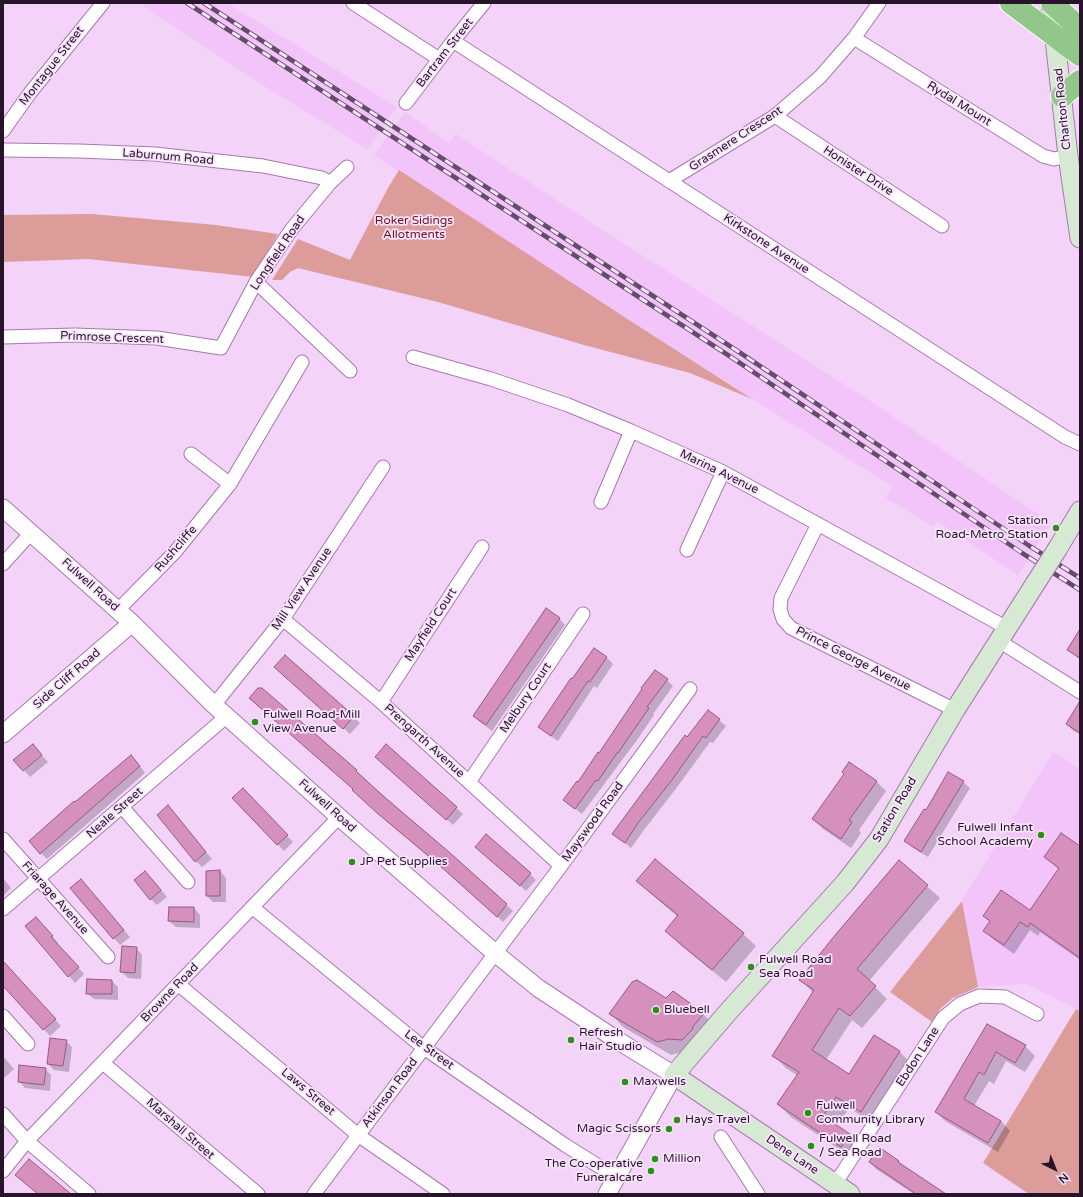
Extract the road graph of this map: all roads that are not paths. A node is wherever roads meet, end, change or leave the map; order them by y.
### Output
1 (103, 3) edge
2 (353, 3) edge
3 (484, 3) edge
4 (879, 3) edge
5 (1011, 3) edge
6 (1051, 3) edge
7 (1080, 29) edge
8 (1055, 37) junction
9 (854, 38) junction
10 (453, 41) junction
11 (1080, 55) edge
12 (439, 59) junction
13 (1080, 81) edge
14 (1062, 96) junction
15 (406, 103) dead end
16 (775, 116) junction
17 (3, 131) edge
18 (3, 150) edge
19 (1068, 156) junction
20 (348, 167) dead end
21 (669, 181) junction
22 (330, 183) junction
23 (942, 226) dead end
24 (1080, 238) edge
25 (256, 282) junction
26 (3, 337) edge
27 (221, 348) joint
28 (413, 357) dead end
29 (302, 362) dead end
30 (350, 371) dead end
31 (631, 430) junction
32 (1080, 444) edge
33 (191, 454) dead end
34 (383, 467) dead end
35 (723, 472) junction
36 (230, 484) junction
37 (600, 502) dead end
38 (3, 508) edge
39 (1079, 514) edge
40 (818, 524) junction
41 (31, 533) junction
42 (482, 547) dead end
43 (687, 550) dead end
44 (3, 564) edge
45 (118, 610) junction
46 (583, 614) dead end
47 (283, 619) junction
48 (132, 623) junction
49 (1003, 634) junction
50 (690, 689) dead end
51 (1080, 692) edge
52 (381, 702) junction
53 (214, 705) junction
54 (955, 710) junction
55 (227, 716) junction
56 (3, 734) edge
57 (469, 782) junction
58 (122, 807) junction
59 (340, 817) junction
60 (3, 839) edge
61 (561, 866) junction
62 (38, 879) junction
63 (188, 882) dead end
64 (252, 907) junction
65 (3, 909) edge
66 (495, 953) junction
67 (108, 957) dead end
68 (178, 984) junction
69 (1037, 1014) dead end
70 (3, 1016) edge
71 (28, 1044) dead end
72 (424, 1048) junction
73 (103, 1063) junction
74 (674, 1075) junction
75 (3, 1114) edge
76 (358, 1134) junction
77 (721, 1137) dead end
78 (27, 1141) junction
79 (3, 1171) edge
80 (616, 1177) junction
81 (842, 1189) edge
82 (89, 1194) edge
83 (258, 1194) edge
84 (314, 1194) edge
85 (443, 1194) edge
86 (607, 1194) edge
87 (758, 1194) edge

1 - 17 street, Montague Street
2 - 12 street
3 - 10 street, Bartram Street
4 - 9 street, Grasmere Crescent
5 - 8 highway
6 - 7 highway
6 - 8 main road, Charlton Road
8 - 11 highway
8 - 14 main road, Charlton Road
9 - 16 street, Grasmere Crescent
9 - 19 street, Rydal Mount
10 - 12 street, Bartram Street
10 - 21 street, Kirkstone Avenue
12 - 15 street, Bartram Street
13 - 14 highway
14 - 19 main road, Charlton Road
16 - 21 street, Grasmere Crescent
16 - 23 street, Honister Drive
18 - 22 street, Laburnum Road
19 - 24 main road, Charlton Road
20 - 22 street, Longfield Road
21 - 32 street, Kirkstone Avenue
22 - 25 street, Longfield Road
25 - 27 street, Longfield Road
25 - 30 street
26 - 27 street, Primrose Crescent
28 - 31 street, Marina Avenue
29 - 36 street, Rushcliffe
31 - 35 street, Marina Avenue
31 - 37 street
33 - 36 street
34 - 47 street, Mill View Avenue
35 - 40 street, Marina Avenue
35 - 43 street
36 - 45 street, Rushcliffe
38 - 41 street, Fulwell Road
39 - 49 main road, Station Road, bridge
40 - 49 street, Marina Avenue
40 - 54 street, Prince George Avenue
41 - 44 street
41 - 45 street, Fulwell Road
42 - 52 street, Mayfield Court
45 - 48 street, Fulwell Road
46 - 57 street, Melbury Court
47 - 52 street, Prengarth Avenue
47 - 53 street, Mill View Avenue
48 - 53 street, Fulwell Road
48 - 56 street, Side Cliff Road
49 - 51 street, Marina Avenue
49 - 54 main road, Station Road
50 - 61 street, Mayswood Road
52 - 57 street, Prengarth Avenue
53 - 55 street, Fulwell Road
54 - 74 main road, Station Road
55 - 58 street, Neale Street
55 - 59 street, Fulwell Road
57 - 61 street, Prengarth Avenue
58 - 62 street, Neale Street
58 - 63 street
59 - 64 street, Browne Road
59 - 66 street, Fulwell Road
60 - 62 street, Friarage Avenue
61 - 66 street, Mayswood Road
62 - 65 street, Neale Street
62 - 67 street, Friarage Avenue
64 - 68 street, Browne Road
64 - 72 street, Lee Street
66 - 72 street, Atkinson Road
66 - 74 street, Fulwell Road
68 - 73 street, Browne Road
68 - 76 street, Laws Street
69 - 81 street, Ebdon Lane
70 - 71 street
72 - 76 street, Atkinson Road
72 - 80 street, Lee Street
73 - 78 street, Browne Road
73 - 83 street, Marshall Street
74 - 80 street
74 - 81 main road, Dene Lane
75 - 78 street
76 - 84 street, Atkinson Road
76 - 85 street, Laws Street
77 - 87 street
78 - 79 street, Browne Road
78 - 82 street
80 - 86 street

